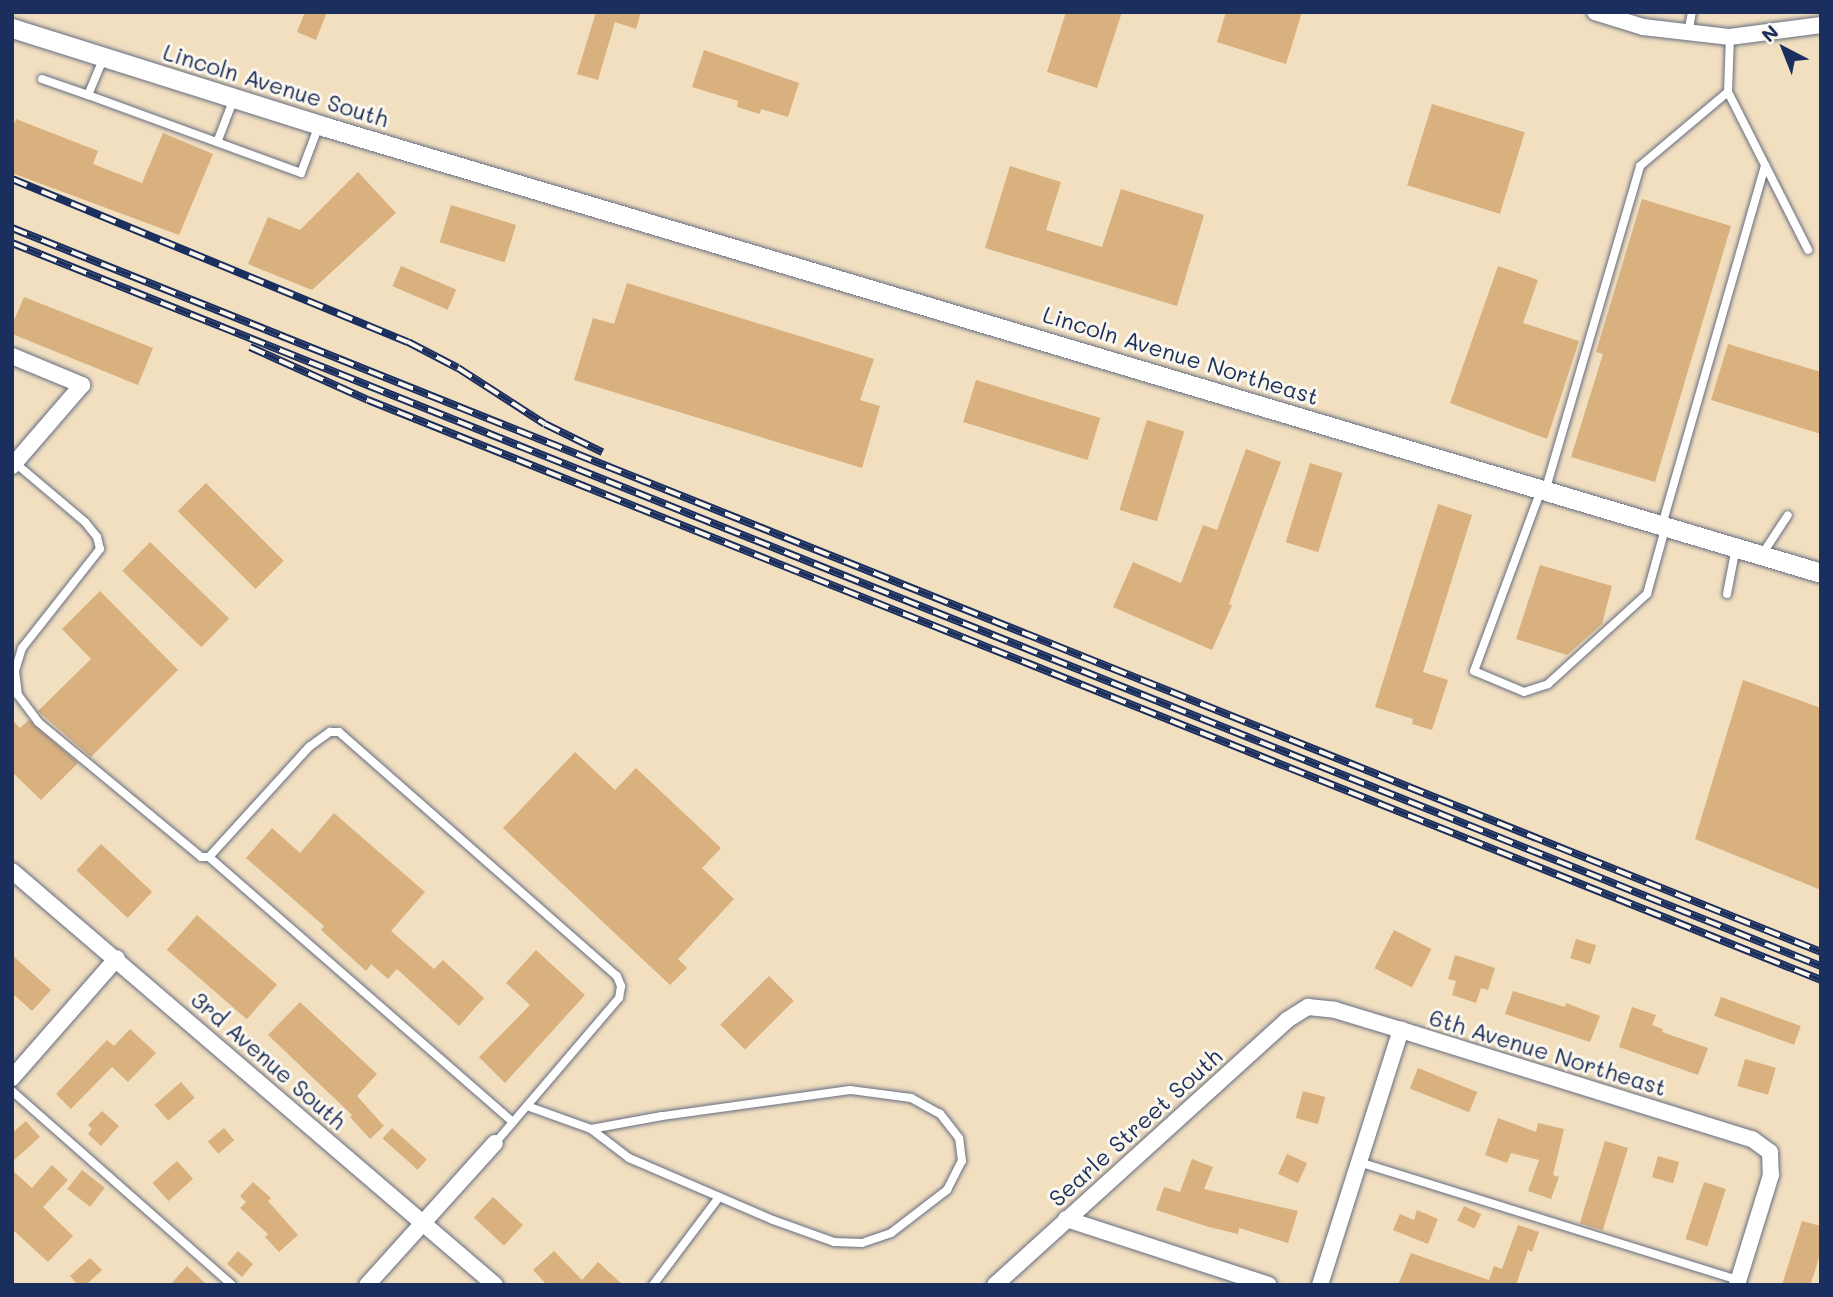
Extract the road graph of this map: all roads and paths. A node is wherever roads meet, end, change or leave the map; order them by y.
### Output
1 (1595, 12) edge
2 (1692, 12) edge
3 (1821, 25) edge
4 (12, 29) edge
5 (1688, 34) junction
6 (1730, 37) junction
7 (104, 57) junction
8 (42, 79) dead end
9 (1728, 92) junction
10 (88, 95) junction
11 (233, 97) junction
12 (320, 124) junction
13 (218, 140) junction
14 (1765, 165) junction
15 (527, 186) joint
16 (1808, 250) dead end
17 (12, 356) edge
18 (13, 463) edge
19 (1544, 488) junction
20 (1788, 515) dead end
21 (1664, 525) junction
22 (1736, 547) junction
23 (1762, 555) junction
24 (1821, 573) edge
25 (1727, 594) dead end
26 (209, 857) junction
27 (12, 871) edge
28 (117, 958) junction
29 (1308, 1007) joint
30 (1401, 1030) junction
31 (12, 1079) edge
32 (12, 1091) edge
33 (527, 1105) junction
34 (513, 1122) junction
35 (591, 1129) junction
36 (495, 1143) joint
37 (1359, 1162) junction
38 (719, 1197) junction
39 (1066, 1219) junction
40 (421, 1222) junction
41 (1738, 1282) edge
42 (232, 1285) edge
43 (367, 1285) edge
44 (495, 1285) edge
45 (653, 1285) edge
46 (995, 1285) edge
47 (1269, 1285) edge
48 (1320, 1285) edge

1 - 5 street
2 - 5 lane
3 - 6 street
4 - 7 street, Lincoln Avenue South
5 - 6 street
6 - 9 lane
7 - 10 lane
7 - 11 street, Lincoln Avenue South
8 - 10 lane
9 - 14 lane
9 - 19 lane
10 - 13 lane
11 - 12 street, Lincoln Avenue South
11 - 13 lane
12 - 13 lane
12 - 15 street, Lincoln Avenue South
14 - 16 lane
14 - 21 lane
15 - 19 street, Lincoln Avenue Northeast
17 - 18 street
18 - 26 lane
19 - 21 street, Lincoln Avenue Northeast
19 - 21 lane
20 - 23 lane
21 - 22 street, Lincoln Avenue Northeast
22 - 23 street, Lincoln Avenue Northeast
22 - 25 lane
23 - 24 street, Lincoln Avenue Northeast
26 - 33 lane
26 - 34 lane
27 - 28 street, 3rd Avenue South
28 - 31 street
28 - 40 street, 3rd Avenue South
29 - 30 street, 6th Avenue Northeast
29 - 39 street, Searle Street South
30 - 37 street
30 - 41 street, 6th Avenue Northeast
32 - 42 lane
33 - 34 lane
33 - 35 lane
34 - 36 lane
35 - 38 lane
35 - 38 lane
36 - 40 street
37 - 41 lane
37 - 48 street
38 - 45 lane
39 - 46 street, Searle Street South
39 - 47 street
40 - 43 street
40 - 44 street, 3rd Avenue South

